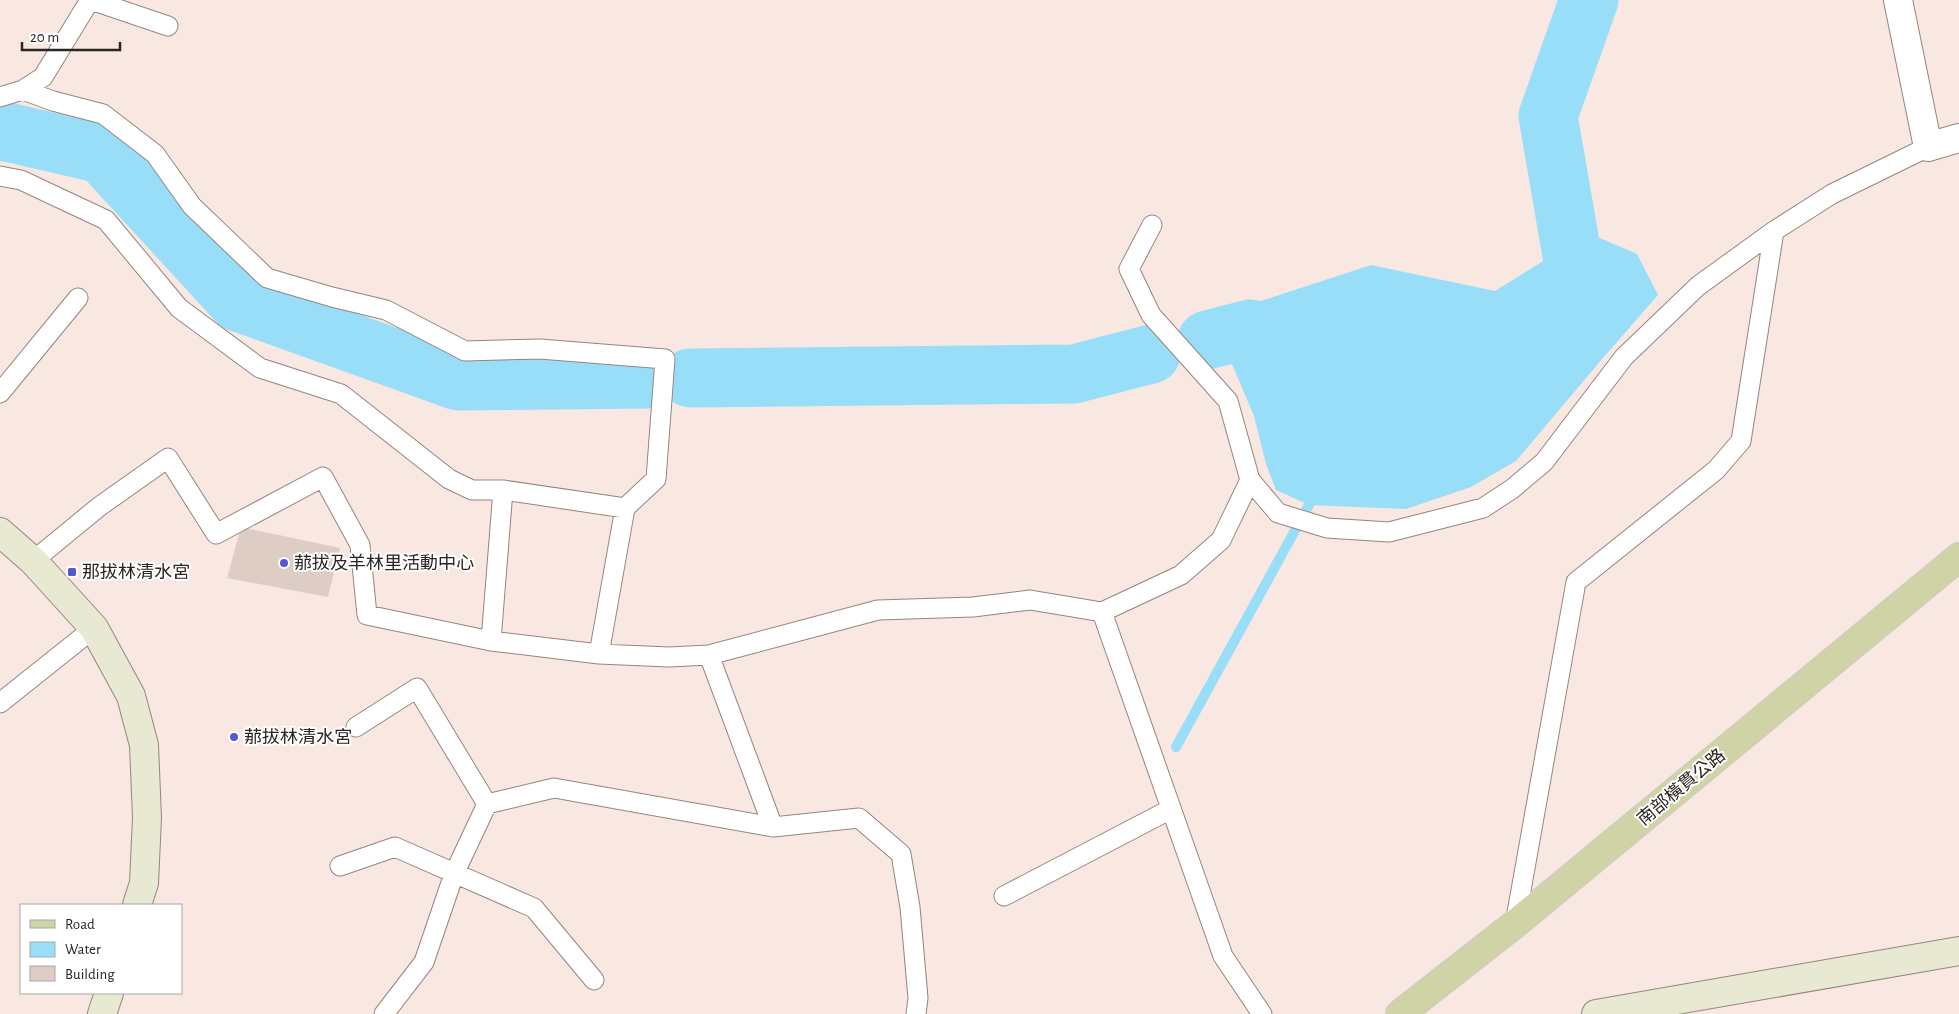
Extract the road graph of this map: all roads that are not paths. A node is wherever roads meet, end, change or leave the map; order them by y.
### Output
1 (91, 0) edge
2 (1898, 0) edge
3 (168, 26) dead end
4 (22, 90) junction
5 (0, 97) edge
6 (1959, 138) edge
7 (1928, 147) junction
8 (0, 176) edge
9 (1152, 225) dead end
10 (1774, 231) junction
11 (78, 298) dead end
12 (0, 393) edge
13 (1250, 480) junction
14 (503, 490) junction
15 (625, 508) junction
16 (0, 532) edge
17 (1959, 558) edge
18 (33, 561) junction
19 (1102, 612) junction
20 (94, 628) junction
21 (491, 641) junction
22 (599, 654) junction
23 (709, 654) junction
24 (0, 703) edge
25 (356, 727) dead end
26 (487, 804) junction
27 (1171, 808) junction
28 (773, 827) junction
29 (340, 866) dead end
30 (454, 874) junction
31 (1004, 896) dead end
32 (137, 904) edge
33 (1515, 924) junction
34 (1959, 951) edge
35 (594, 980) dead end
36 (109, 994) edge
37 (102, 1014) edge
38 (384, 1014) edge
39 (916, 1014) edge
40 (1262, 1014) edge
41 (1400, 1014) edge
42 (1596, 1014) edge

1 - 3 lane
1 - 4 lane
2 - 7 street
4 - 5 lane
4 - 15 lane
6 - 7 street
7 - 10 lane
8 - 14 lane
9 - 13 lane
10 - 13 lane
10 - 33 lane
11 - 12 lane
13 - 19 lane
14 - 15 lane
14 - 21 lane
15 - 22 lane
16 - 18 street
17 - 33 main road, 南部橫貫公路
18 - 20 street
18 - 21 lane
19 - 23 lane
19 - 27 lane
20 - 24 lane
20 - 32 street
21 - 22 lane
22 - 23 lane
23 - 28 lane
25 - 26 lane
26 - 28 lane
26 - 30 lane
27 - 31 lane
27 - 40 lane
28 - 39 lane
29 - 30 lane
30 - 35 lane
30 - 38 lane
33 - 41 main road, 南部橫貫公路
34 - 42 street
36 - 37 street

